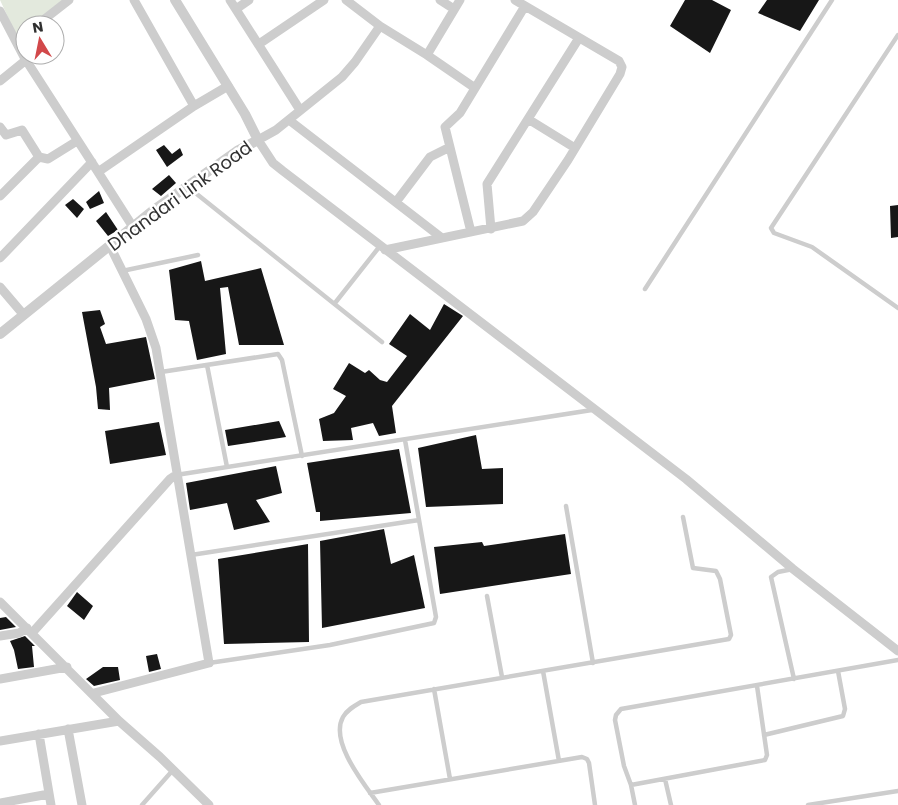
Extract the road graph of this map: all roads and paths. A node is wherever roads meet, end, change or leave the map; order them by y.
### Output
1 (69, 0) edge
2 (134, 0) edge
3 (175, 0) edge
4 (230, 0) edge
5 (249, 0) edge
6 (324, 0) edge
7 (346, 0) edge
8 (440, 0) edge
9 (460, 0) edge
10 (515, 0) edge
11 (832, 0) edge
12 (525, 6) junction
13 (454, 9) junction
14 (236, 10) junction
15 (0, 11) edge
16 (50, 15) edge
17 (380, 26) junction
18 (898, 34) edge
19 (580, 38) junction
20 (14, 40) edge
21 (259, 44) junction
22 (427, 55) junction
23 (20, 65) edge
24 (29, 65) edge
25 (0, 81) edge
26 (228, 86) junction
27 (475, 88) junction
28 (194, 106) junction
29 (300, 110) junction
30 (528, 119) junction
31 (289, 120) junction
32 (0, 127) edge
33 (258, 140) junction
34 (77, 141) junction
35 (450, 147) junction
36 (576, 148) junction
37 (39, 157) junction
38 (92, 162) junction
39 (98, 172) junction
40 (187, 186) junction
41 (0, 196) edge
42 (396, 202) junction
43 (133, 227) junction
44 (491, 228) junction
45 (471, 232) junction
46 (442, 238) junction
47 (110, 246) junction
48 (382, 248) junction
49 (198, 255) dead end
50 (0, 258) edge
51 (122, 271) junction
52 (0, 287) edge
53 (645, 289) dead end
54 (335, 303) junction
55 (898, 308) edge
56 (23, 314) junction
57 (0, 334) edge
58 (382, 342) dead end
59 (207, 365) junction
60 (161, 372) junction
61 (592, 410) junction
62 (405, 440) junction
63 (302, 456) junction
64 (227, 467) junction
65 (176, 475) junction
66 (566, 506) dead end
67 (683, 517) dead end
68 (419, 520) junction
69 (190, 555) junction
70 (793, 569) junction
71 (487, 596) dead end
72 (0, 602) edge
73 (29, 631) junction
74 (0, 636) edge
75 (898, 650) edge
76 (898, 660) edge
77 (208, 663) junction
78 (593, 663) junction
79 (67, 667) junction
80 (543, 671) junction
81 (838, 671) junction
82 (502, 678) junction
83 (0, 679) edge
84 (794, 679) junction
85 (757, 686) junction
86 (434, 689) junction
87 (94, 693) junction
88 (119, 721) junction
89 (68, 729) junction
90 (39, 734) junction
91 (764, 735) junction
92 (0, 741) edge
93 (559, 761) junction
94 (174, 769) junction
95 (450, 779) junction
96 (666, 779) junction
97 (631, 786) junction
98 (898, 791) edge
99 (370, 793) junction
100 (49, 794) junction
101 (4, 804) edge
102 (51, 805) edge
103 (82, 805) edge
104 (142, 805) edge
105 (209, 805) edge
106 (379, 805) edge
107 (595, 805) edge
108 (635, 805) edge
109 (671, 805) edge
110 (808, 805) edge

1 - 16 street
2 - 28 street
3 - 26 street, Dhandari Link Road
4 - 14 street
5 - 14 street
6 - 21 street
7 - 17 street
8 - 13 street
9 - 13 street
10 - 12 street
11 - 53 lane
12 - 19 street
12 - 27 street
13 - 22 street
14 - 21 street
15 - 20 street
17 - 22 street
17 - 29 street
18 - 55 lane
19 - 30 street
19 - 36 street
21 - 29 street
22 - 27 street
23 - 25 street
24 - 34 street
26 - 28 street
26 - 33 street, Dhandari Link Road
27 - 35 street
28 - 39 street
29 - 31 street
30 - 36 street
30 - 44 street
31 - 33 street
31 - 42 street
32 - 37 street
33 - 40 street, Dhandari Link Road
33 - 48 street
34 - 37 street
34 - 38 street
35 - 42 street
35 - 45 street
36 - 44 street
37 - 41 street
38 - 39 street
38 - 50 street
39 - 43 street
40 - 43 street, Dhandari Link Road
40 - 54 lane
42 - 46 street
43 - 47 street, Dhandari Link Road
44 - 45 street
45 - 46 street
46 - 48 street
47 - 51 street
47 - 56 street, Dhandari Link Road
48 - 54 lane
48 - 61 street
49 - 51 lane
51 - 60 street
52 - 56 street
54 - 58 lane
56 - 57 street, Dhandari Link Road
59 - 60 lane
59 - 63 lane
59 - 64 lane
60 - 65 street
61 - 62 lane
61 - 70 street
62 - 63 lane
62 - 68 lane
63 - 64 lane
64 - 65 lane
65 - 69 street
65 - 73 street
66 - 78 lane
67 - 78 lane
68 - 69 lane
68 - 77 lane
69 - 77 street
70 - 75 street
70 - 84 lane
71 - 82 lane
72 - 73 street
73 - 74 street
73 - 79 street
76 - 81 lane
77 - 87 street
78 - 80 lane
79 - 83 street
79 - 87 street
80 - 82 lane
80 - 93 lane
81 - 84 lane
81 - 91 lane
82 - 86 lane
84 - 85 lane
85 - 91 lane
85 - 97 lane
86 - 95 lane
86 - 99 lane
87 - 88 street
88 - 89 street
88 - 94 street
89 - 90 street
89 - 103 street
90 - 92 street
90 - 100 street
91 - 96 lane
93 - 95 lane
93 - 107 lane
94 - 104 lane
94 - 105 street
95 - 99 lane
96 - 97 lane
96 - 109 lane
97 - 108 lane
98 - 110 lane
99 - 106 lane
100 - 101 street
100 - 102 street

